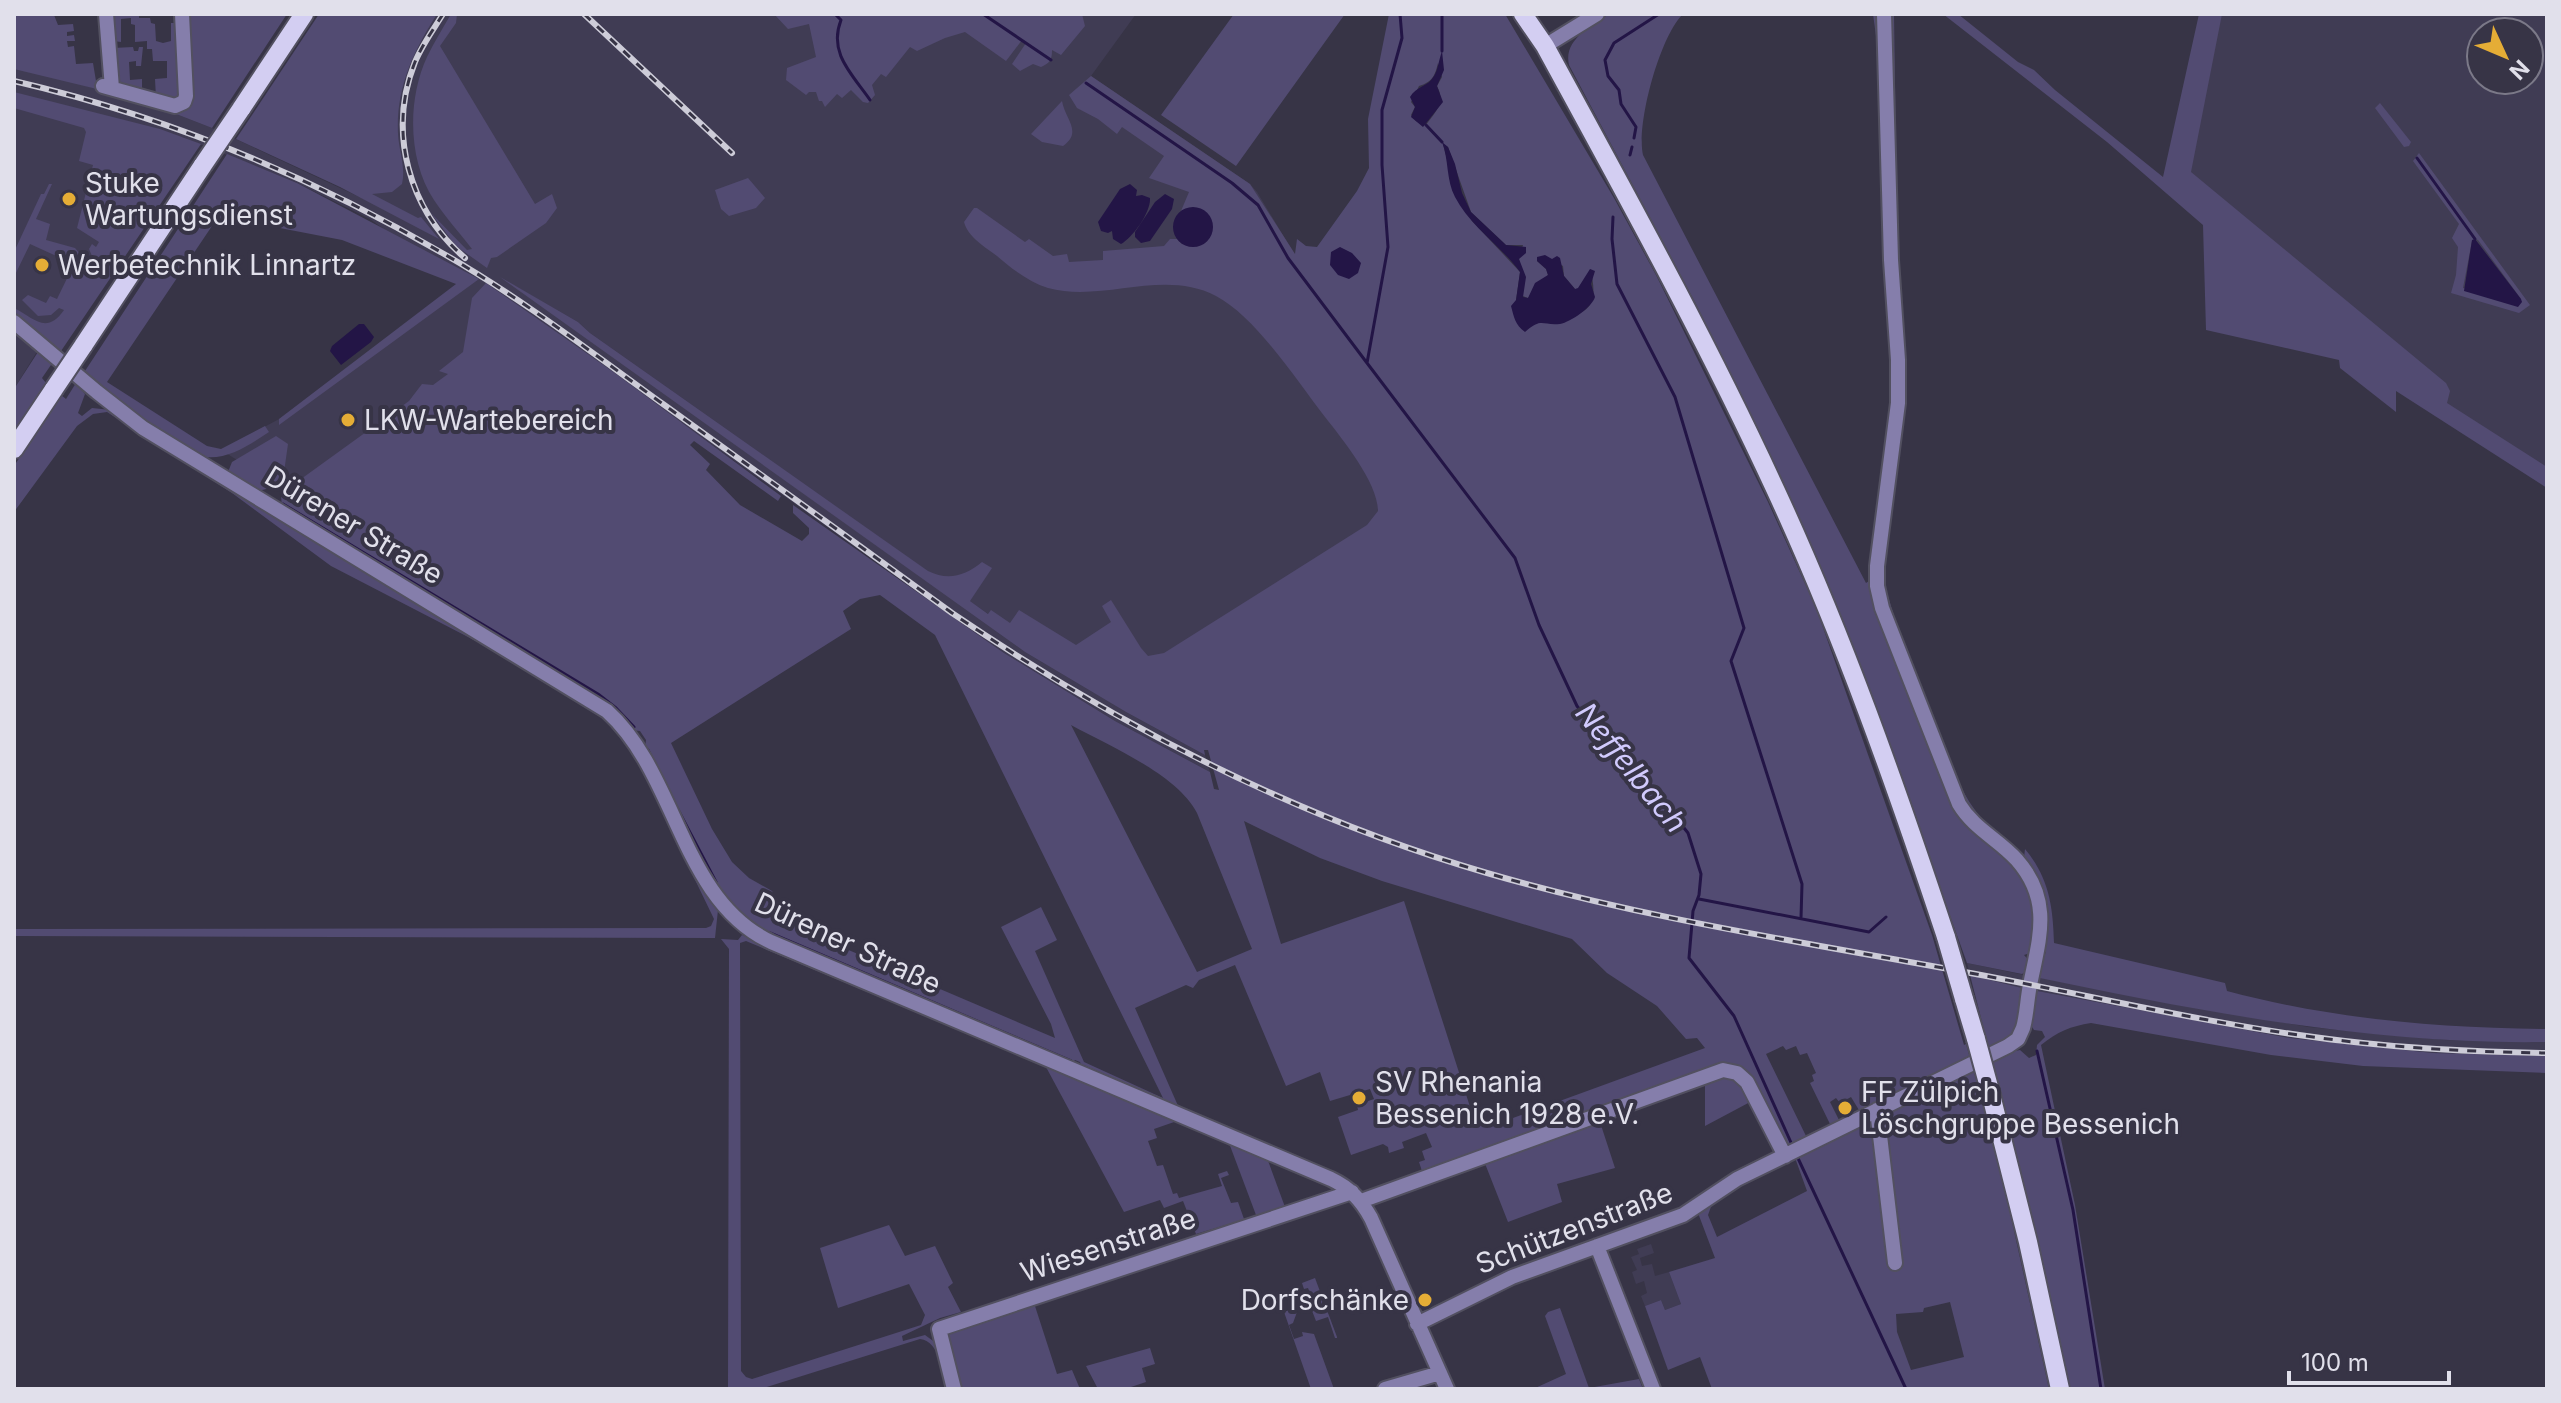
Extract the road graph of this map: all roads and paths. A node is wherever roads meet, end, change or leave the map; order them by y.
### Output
1 (106, 14) edge
2 (182, 14) edge
3 (304, 14) edge
4 (1523, 14) edge
5 (1597, 14) edge
6 (1884, 14) edge
7 (1545, 46) junction
8 (14, 322) edge
9 (14, 449) edge
10 (1877, 1110) junction
11 (1792, 1152) junction
12 (1356, 1196) junction
13 (1597, 1246) junction
14 (1895, 1263) dead end
15 (1417, 1324) junction
16 (1440, 1373) junction
17 (954, 1389) edge
18 (1385, 1389) edge
19 (1447, 1389) edge
20 (1653, 1389) edge
21 (2060, 1389) edge

1 - 2 street
3 - 9 main road, bridge
4 - 7 main road
5 - 7 street
6 - 10 street, Schützenstraße
7 - 21 main road, bridge
8 - 12 street, Dürener Straße
10 - 11 street, Schützenstraße
10 - 14 street
11 - 12 street
11 - 13 street, Schützenstraße
12 - 15 street
12 - 17 street, Wiesenstraße
13 - 15 street, Schützenstraße
13 - 20 street
15 - 16 street
16 - 18 street
16 - 19 street

